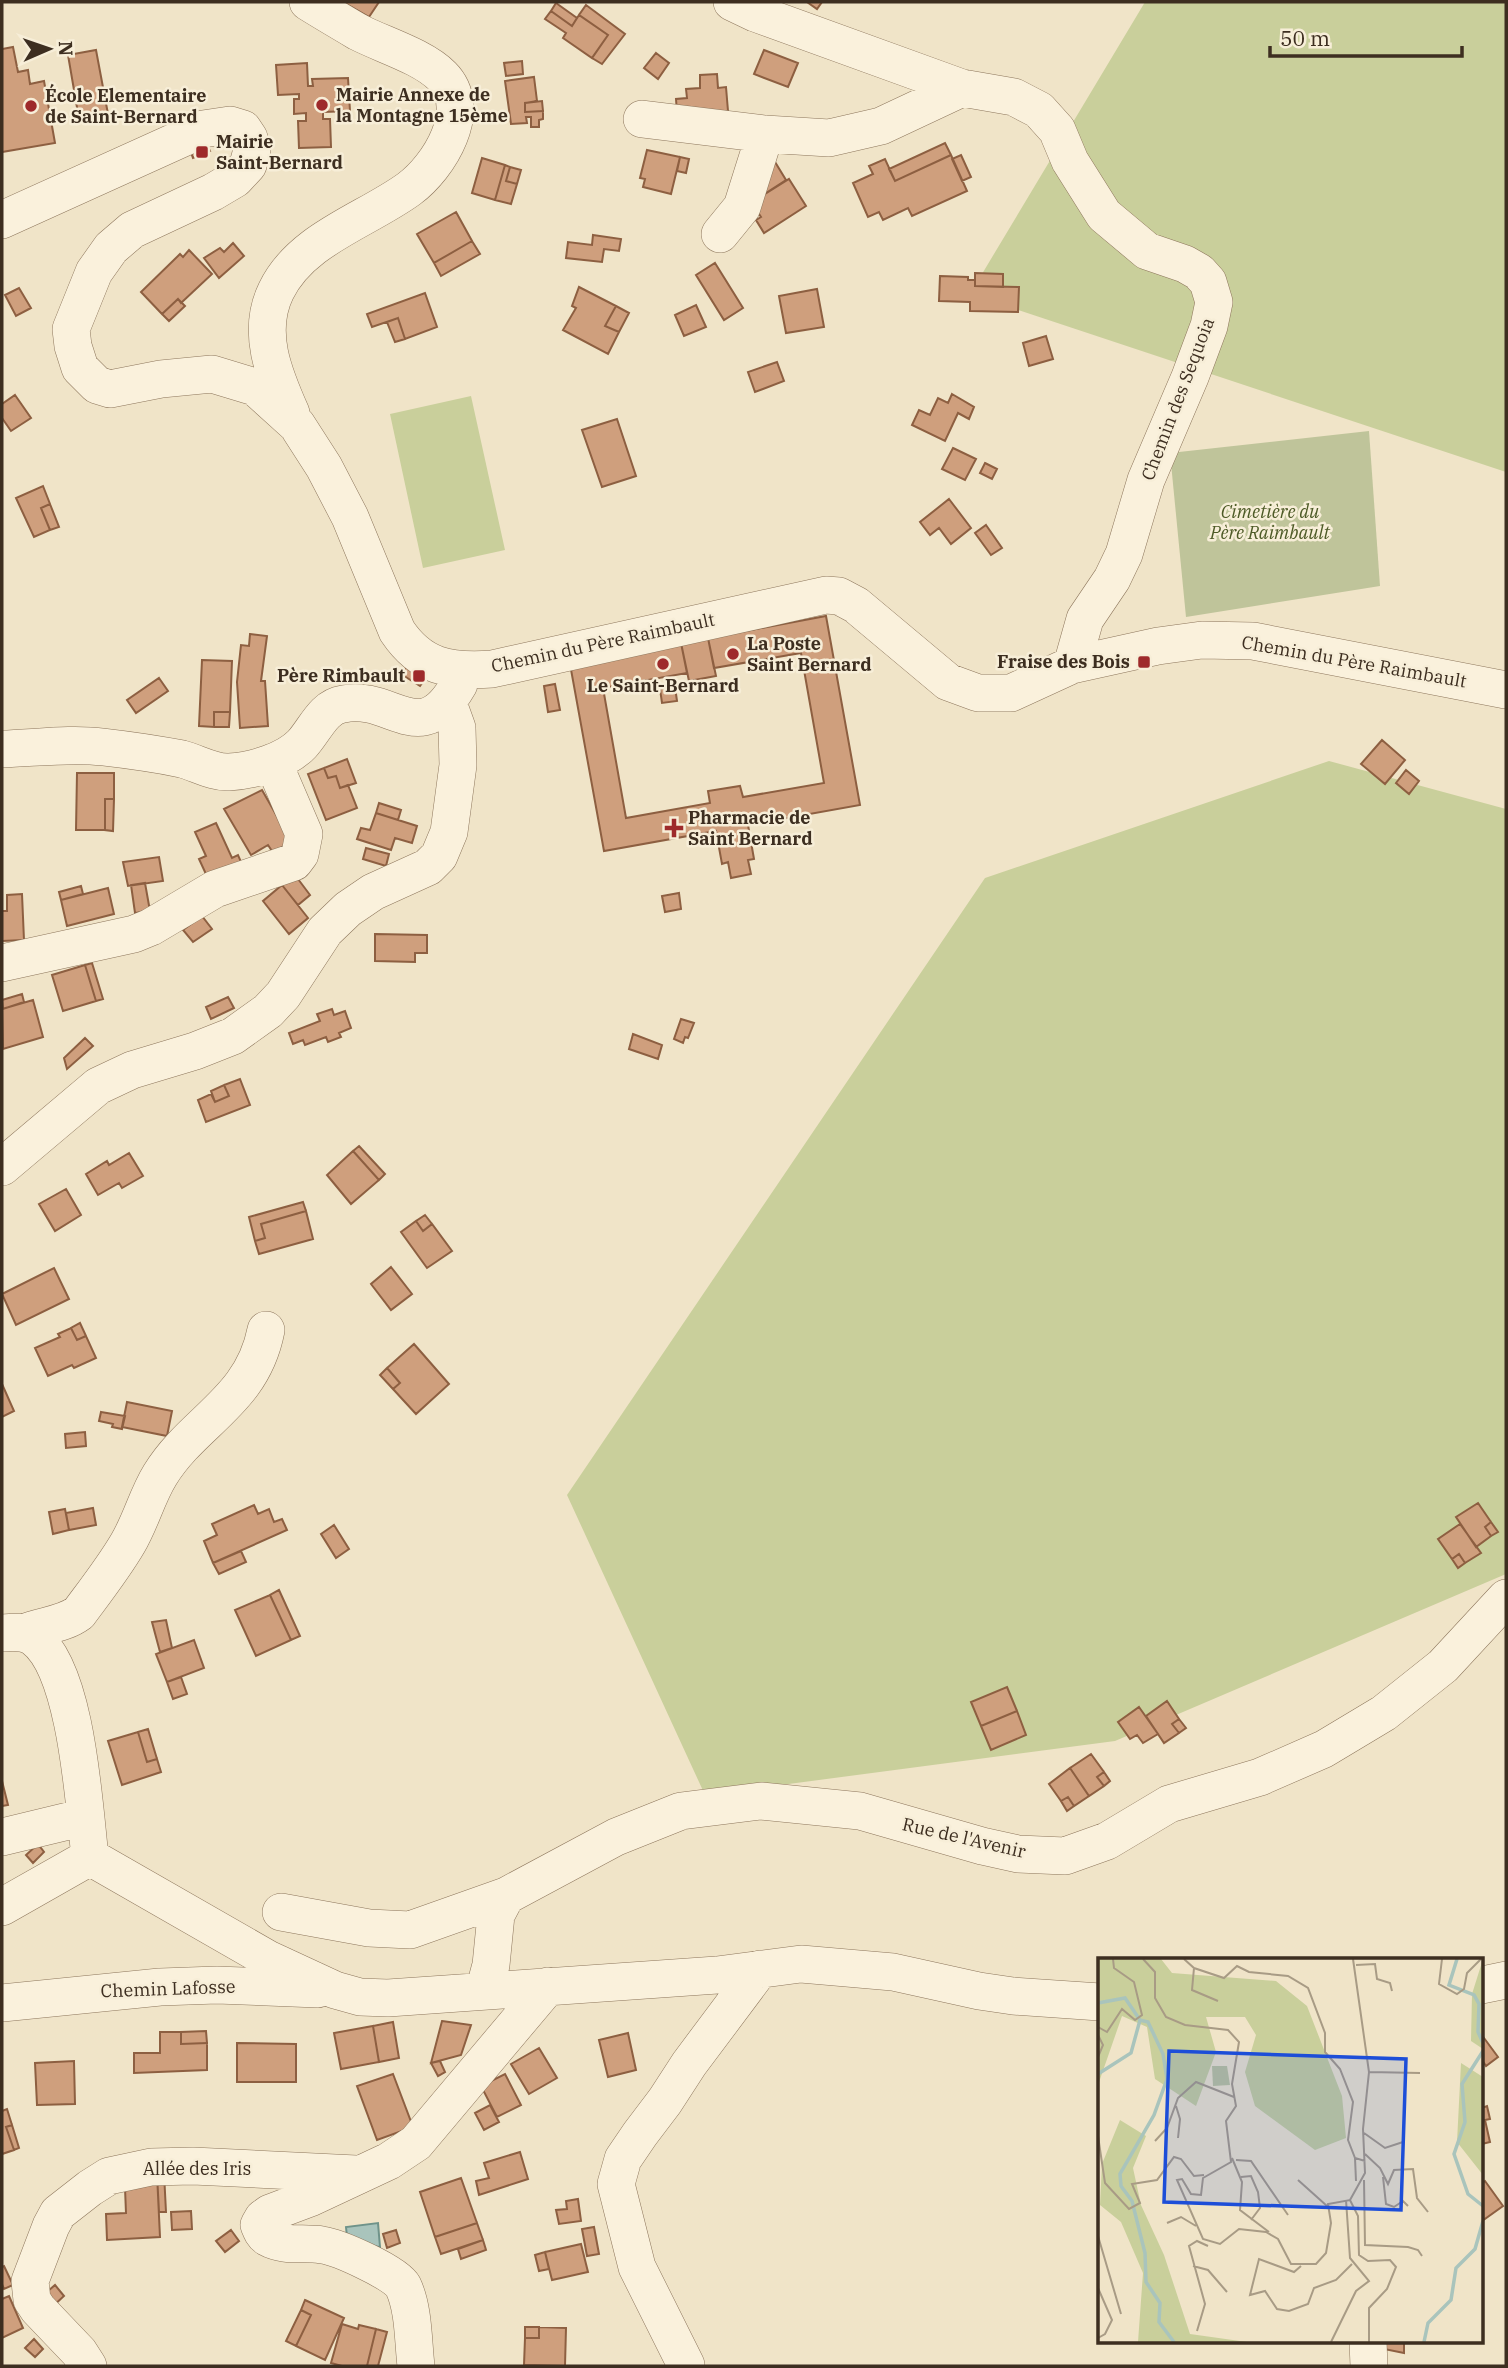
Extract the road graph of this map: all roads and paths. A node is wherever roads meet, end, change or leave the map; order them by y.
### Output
1 (308, 2) edge
2 (732, 2) edge
3 (962, 89) junction
4 (642, 119) dead end
5 (765, 134) junction
6 (2, 220) edge
7 (720, 234) dead end
8 (297, 425) junction
9 (1072, 665) junction
10 (467, 671) junction
11 (1506, 690) edge
12 (448, 704) junction
13 (2, 749) edge
14 (273, 762) junction
15 (2, 963) edge
16 (2, 1167) edge
17 (266, 1330) dead end
18 (1506, 1598) edge
19 (13, 1633) edge
20 (85, 1817) junction
21 (2, 1837) edge
22 (90, 1857) junction
23 (506, 1896) junction
24 (2, 1907) edge
25 (281, 1912) dead end
26 (760, 1969) junction
27 (1506, 1980) edge
28 (1484, 1985) edge
29 (548, 1986) junction
30 (335, 1990) junction
31 (484, 1991) junction
32 (1098, 2002) edge
33 (2, 2003) edge
34 (361, 2174) junction
35 (1368, 2344) edge
36 (685, 2365) edge
37 (88, 2366) edge
38 (416, 2366) edge
39 (1369, 2366) edge

1 - 8 street
2 - 3 street, Chemin des Sequoia
3 - 5 street
3 - 9 street, Chemin des Sequoia
4 - 5 street
5 - 7 street
6 - 8 street, Chemin du Père Raimbault
8 - 10 street, Chemin du Père Raimbault
9 - 10 street, Chemin du Père Raimbault
9 - 11 street, Chemin du Père Raimbault
10 - 12 street
12 - 14 street
12 - 16 street
13 - 14 street
14 - 15 street
17 - 19 street
18 - 23 street, Rue de l'Avenir
19 - 20 street
20 - 21 street
20 - 22 street
22 - 24 street
22 - 30 street
23 - 25 street, Rue de l'Avenir
23 - 31 street
26 - 29 street
26 - 32 street
26 - 36 street
27 - 28 street
29 - 31 street
29 - 34 street, Allée des Iris
30 - 31 street
30 - 33 street, Chemin Lafosse
34 - 37 street, Allée des Iris
34 - 38 street, Allée des Iris
35 - 39 street

